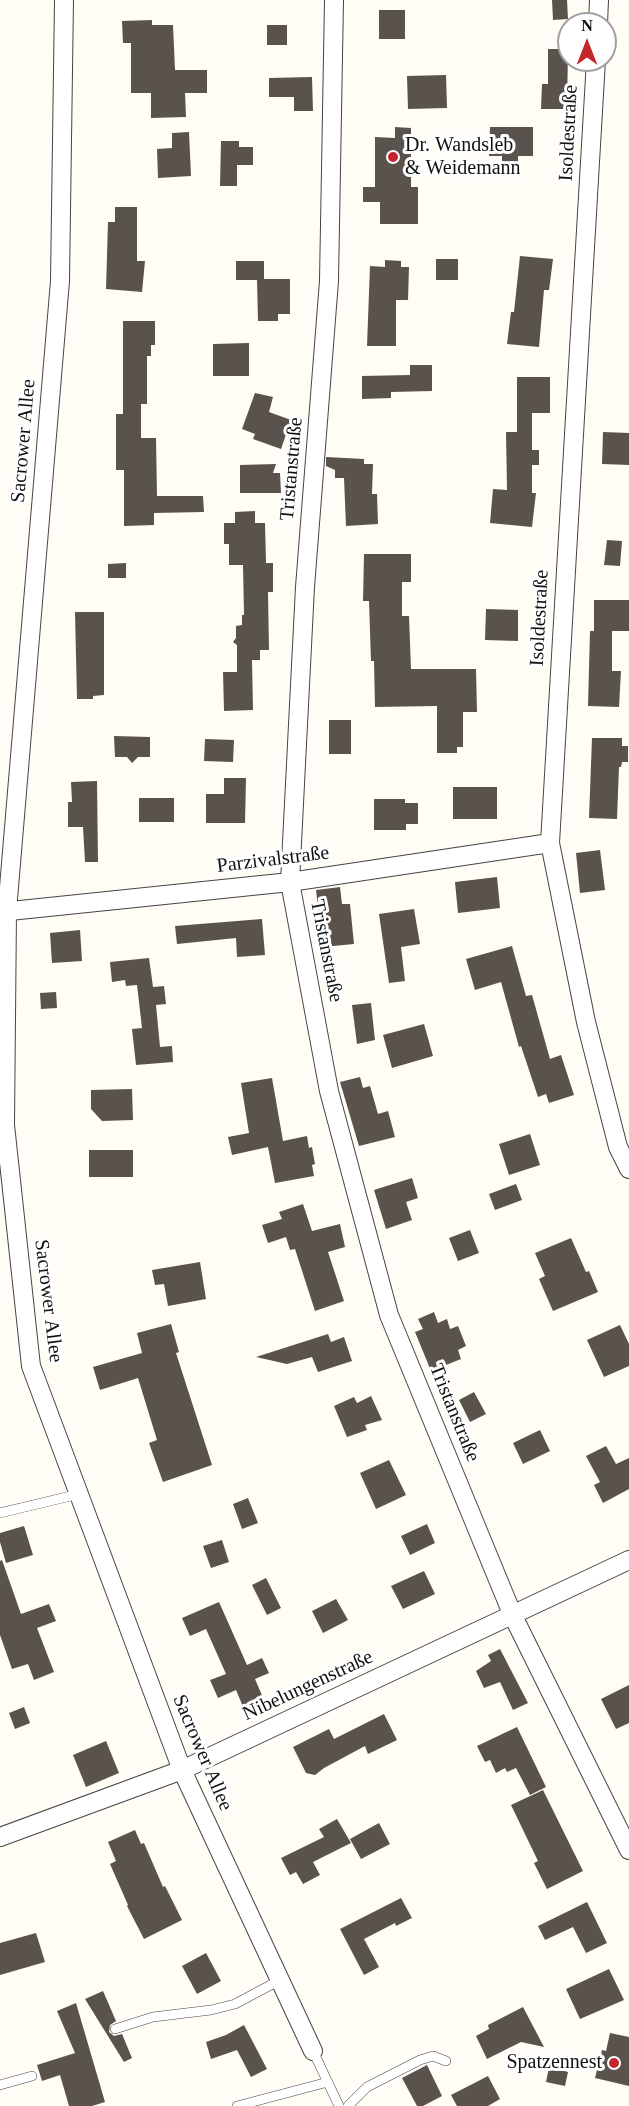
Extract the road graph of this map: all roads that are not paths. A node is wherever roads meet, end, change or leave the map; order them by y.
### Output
1 (64, 0) edge
2 (334, 0) edge
3 (595, 72) edge
4 (550, 843) junction
5 (290, 882) junction
6 (3, 912) edge
7 (629, 1169) edge
8 (79, 1494) junction
9 (0, 1513) edge
10 (629, 1560) edge
11 (513, 1616) junction
12 (182, 1770) junction
13 (0, 1837) edge
14 (629, 1850) edge
15 (280, 1980) junction
16 (114, 2029) dead end
17 (313, 2050) joint
18 (446, 2061) dead end
19 (32, 2076) dead end
20 (328, 2082) junction
21 (0, 2085) edge
22 (237, 2106) edge
23 (339, 2106) edge
24 (348, 2106) edge

1 - 6 street, Sacrower Allee
2 - 5 street, Tristanstraße
3 - 4 street, Isoldestraße
4 - 5 street, Parzivalstraße
4 - 7 street, Isoldestraße
5 - 6 street, Parzivalstraße
5 - 11 street, Tristanstraße
6 - 8 street, Sacrower Allee
8 - 9 lane
8 - 12 street, Sacrower Allee
10 - 11 street, Nibelungenstraße
11 - 12 street, Nibelungenstraße
11 - 14 street, Tristanstraße
12 - 13 street, Nibelungenstraße
12 - 15 street, Sacrower Allee
15 - 16 lane
15 - 17 street, Sacrower Allee
17 - 20 lane
18 - 24 lane
19 - 21 lane
20 - 22 lane
20 - 23 lane

